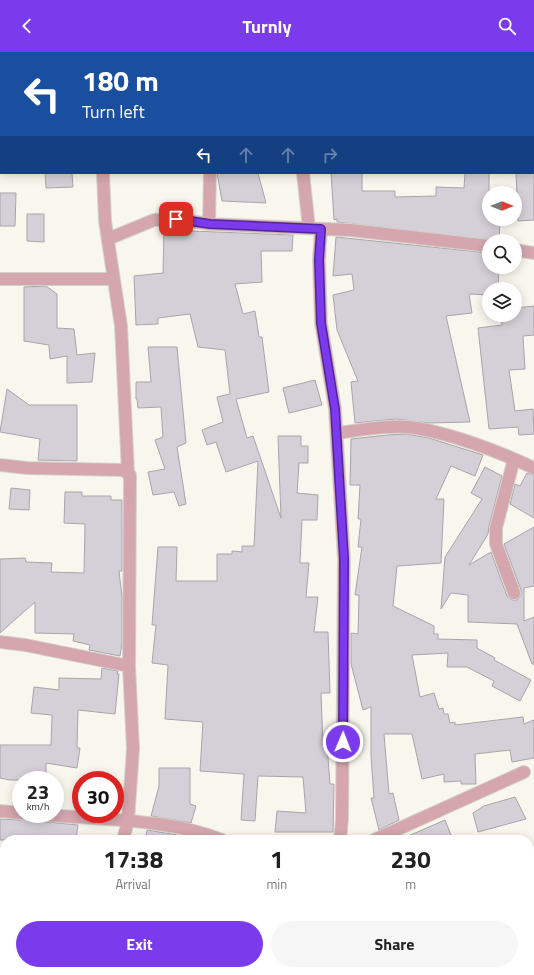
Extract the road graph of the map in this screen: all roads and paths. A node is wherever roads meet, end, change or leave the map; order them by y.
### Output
1 (103, 174) edge
2 (210, 174) edge
3 (303, 174) edge
4 (210, 224) junction
5 (309, 228) junction
6 (321, 229) junction
7 (108, 239) junction
8 (482, 245) edge
9 (522, 251) edge
10 (534, 253) edge
11 (0, 279) edge
12 (114, 279) junction
13 (337, 433) junction
14 (514, 459) junction
15 (0, 465) edge
16 (534, 468) edge
17 (128, 473) junction
18 (514, 593) dead end
19 (0, 642) edge
20 (129, 666) junction
21 (524, 772) dead end
22 (0, 811) edge
23 (12, 812) edge
24 (64, 817) edge
25 (128, 821) junction
26 (125, 835) edge
27 (206, 835) edge
28 (340, 835) edge
29 (385, 835) edge

1 - 7 street
2 - 4 street
3 - 5 street
4 - 5 street
4 - 7 street
5 - 6 street
6 - 8 street
6 - 13 street
7 - 12 street
9 - 10 street
11 - 12 street
12 - 17 street
13 - 14 street
13 - 28 street
14 - 16 street
14 - 18 street
15 - 17 street
17 - 20 street
19 - 20 street
20 - 25 street
21 - 29 street
22 - 23 street
24 - 25 street
25 - 26 street
25 - 27 street

